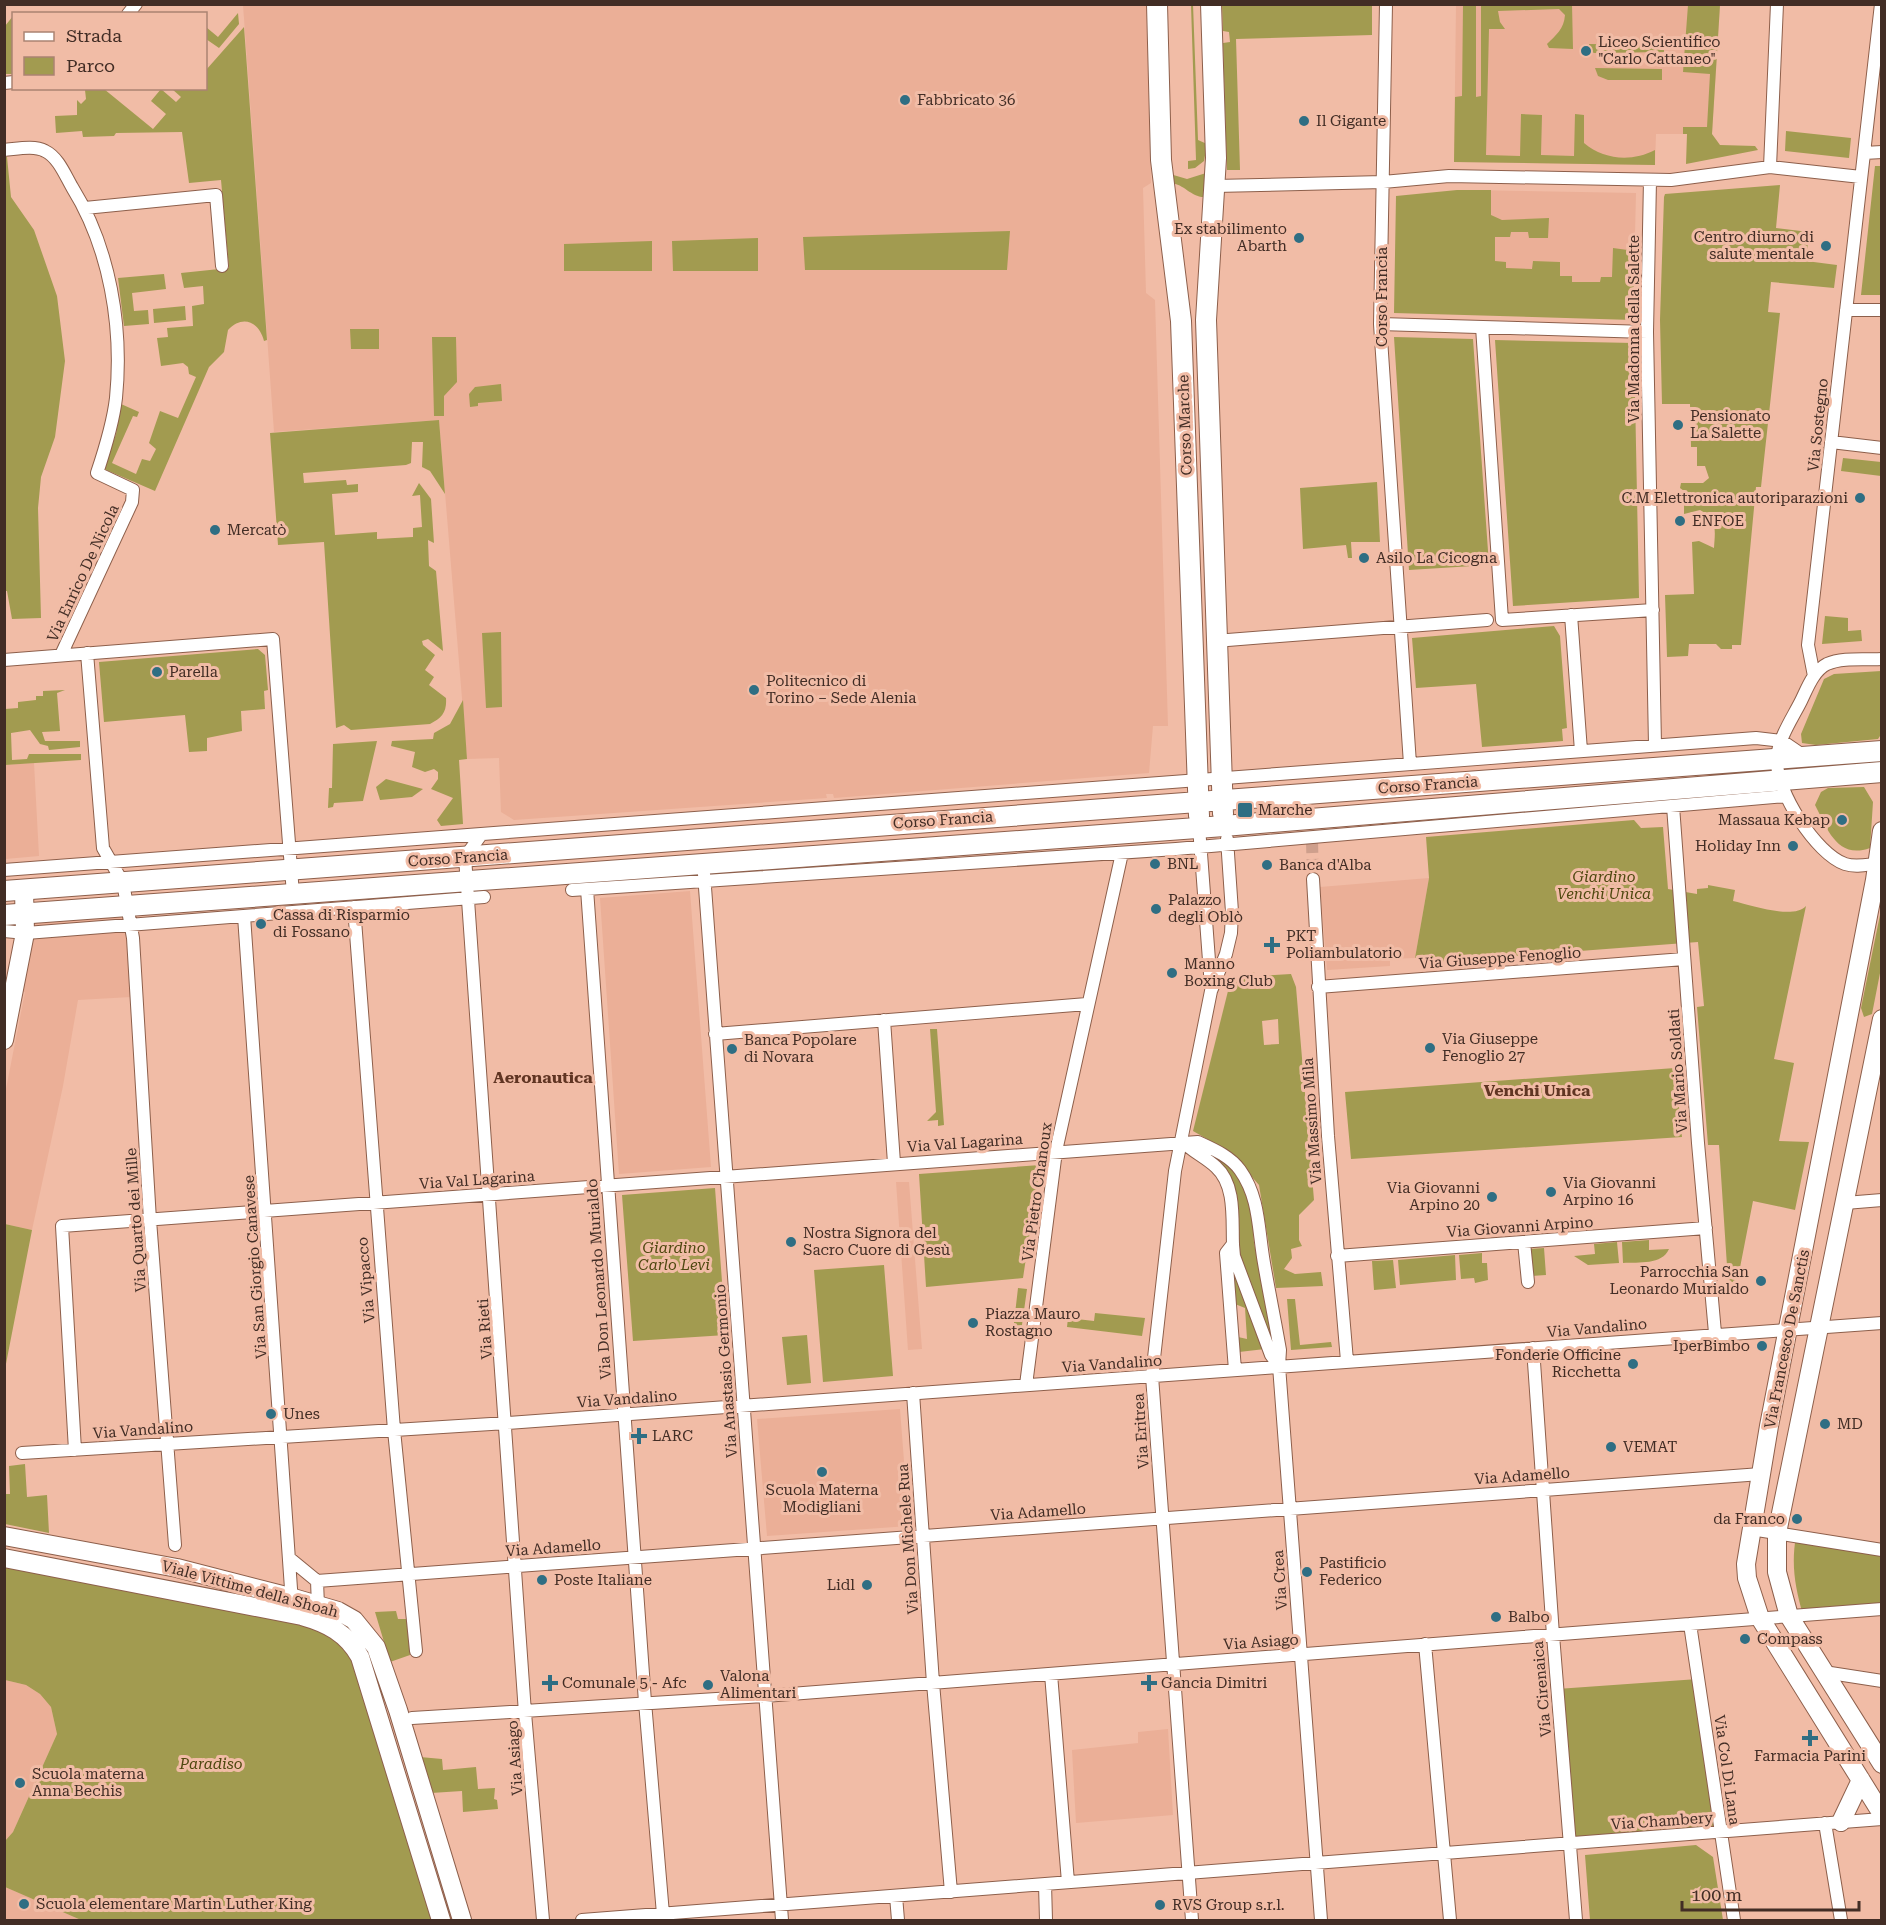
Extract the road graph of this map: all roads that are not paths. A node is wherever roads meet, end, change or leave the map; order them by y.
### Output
1 (1157, 4) edge
2 (1211, 4) edge
3 (1386, 4) edge
4 (1777, 4) edge
5 (1880, 12) edge
6 (4, 150) edge
7 (1881, 152) edge
8 (1864, 153) junction
9 (1770, 167) junction
10 (1861, 177) junction
11 (1650, 180) junction
12 (1383, 182) junction
13 (1215, 186) junction
14 (85, 208) junction
15 (222, 266) dead end
16 (1846, 310) junction
17 (1881, 310) edge
18 (1380, 324) junction
19 (1482, 327) junction
20 (1647, 332) junction
21 (1831, 442) junction
22 (1881, 448) edge
23 (1653, 610) junction
24 (1571, 615) junction
25 (1487, 620) dead end
26 (1400, 627) junction
27 (1215, 640) junction
28 (87, 653) junction
29 (61, 655) junction
30 (1881, 659) edge
31 (4, 660) edge
32 (1814, 676) junction
33 (1655, 746) junction
34 (1779, 750) junction
35 (1581, 751) junction
36 (1881, 751) edge
37 (1410, 764) junction
38 (1881, 772) edge
39 (1220, 778) junction
40 (1197, 780) junction
41 (1782, 788) junction
42 (1221, 801) junction
43 (1525, 801) junction
44 (1197, 803) junction
45 (1673, 806) junction
46 (1562, 815) junction
47 (1881, 831) edge
48 (481, 835) junction
49 (1226, 835) junction
50 (1201, 837) junction
51 (289, 849) junction
52 (1122, 853) junction
53 (465, 857) junction
54 (109, 862) junction
55 (1879, 863) edge
56 (22, 868) junction
57 (4, 870) edge
58 (291, 870) junction
59 (704, 873) junction
60 (1313, 879) tunnel mouth
61 (587, 889) junction
62 (468, 890) junction
63 (572, 890) dead end
64 (14, 891) edge
65 (293, 894) junction
66 (484, 897) dead end
67 (127, 902) junction
68 (354, 907) junction
69 (25, 913) junction
70 (4, 915) edge
71 (244, 916) junction
72 (4, 931) edge
73 (25, 933) junction
74 (1684, 959) junction
75 (1318, 987) junction
76 (1211, 991) junction
77 (1087, 1004) junction
78 (1850, 1018) junction
79 (884, 1020) junction
80 (1881, 1022) edge
81 (716, 1034) junction
82 (4, 1040) edge
83 (1182, 1141) junction
84 (1056, 1151) junction
85 (894, 1163) junction
86 (726, 1176) junction
87 (607, 1185) junction
88 (489, 1194) junction
89 (1881, 1200) edge
90 (375, 1203) junction
91 (1845, 1203) junction
92 (266, 1211) junction
93 (150, 1220) junction
94 (1706, 1228) junction
95 (1524, 1242) junction
96 (1233, 1244) junction
97 (1337, 1256) junction
98 (1528, 1282) dead end
99 (1881, 1323) edge
100 (1819, 1328) junction
101 (1789, 1329) junction
102 (1715, 1333) junction
103 (1533, 1348) junction
104 (1347, 1361) junction
105 (1279, 1366) junction
106 (1235, 1370) junction
107 (1152, 1376) junction
108 (1026, 1385) junction
109 (913, 1393) junction
110 (744, 1406) junction
111 (624, 1414) junction
112 (507, 1423) junction
113 (394, 1430) junction
114 (282, 1437) junction
115 (167, 1444) junction
116 (75, 1450) junction
117 (22, 1453) dead end
118 (1761, 1474) junction
119 (1543, 1490) junction
120 (1291, 1509) junction
121 (1163, 1518) junction
122 (1751, 1529) junction
123 (1777, 1533) junction
124 (4, 1536) edge
125 (923, 1536) junction
126 (175, 1545) dead end
127 (753, 1548) junction
128 (1881, 1550) edge
129 (635, 1557) junction
130 (4, 1558) edge
131 (290, 1558) junction
132 (516, 1566) junction
133 (180, 1569) junction
134 (407, 1574) junction
135 (317, 1581) junction
136 (176, 1591) junction
137 (290, 1597) junction
138 (318, 1606) junction
139 (1881, 1609) edge
140 (296, 1615) junction
141 (1789, 1616) junction
142 (1760, 1618) junction
143 (1690, 1624) junction
144 (1552, 1635) junction
145 (1425, 1644) junction
146 (416, 1651) dead end
147 (1300, 1654) junction
148 (1173, 1664) junction
149 (1824, 1672) junction
150 (1051, 1674) junction
151 (1881, 1681) edge
152 (933, 1683) junction
153 (765, 1696) junction
154 (645, 1702) junction
155 (525, 1713) junction
156 (412, 1718) dead end
157 (1881, 1764) edge
158 (1860, 1780) junction
159 (1881, 1817) edge
160 (1833, 1823) junction
161 (1721, 1832) junction
162 (1570, 1843) junction
163 (1445, 1853) junction
164 (1316, 1863) junction
165 (1189, 1873) junction
166 (1068, 1882) junction
167 (1045, 1884) junction
168 (951, 1892) junction
169 (896, 1896) junction
170 (781, 1905) junction
171 (663, 1914) junction
172 (441, 1920) edge
173 (462, 1920) edge
174 (543, 1920) edge
175 (582, 1920) edge
176 (782, 1920) edge
177 (898, 1920) edge
178 (1046, 1920) edge
179 (1191, 1920) edge
180 (1321, 1920) edge
181 (1450, 1920) edge
182 (1576, 1920) edge
183 (1734, 1920) edge
184 (1841, 1920) edge

1 - 40 main road, Corso Marche
2 - 13 main road, Corso Marche
3 - 12 street
4 - 9 street
5 - 8 street, Via Sostegno
6 - 14 street, Via Enrico De Nicola
7 - 8 street
8 - 10 street, Via Sostegno
9 - 10 street
9 - 11 street
10 - 16 street, Via Sostegno
11 - 12 street
11 - 20 street, Via Madonna della Salette
12 - 13 street
12 - 18 street, Corso Francia
13 - 27 main road, Corso Marche
14 - 15 street
14 - 29 street, Via Enrico De Nicola
16 - 17 street
16 - 21 street, Via Sostegno
18 - 19 street
18 - 26 street, Corso Francia
19 - 20 street
19 - 24 street
20 - 23 street, Via Madonna della Salette
21 - 22 street
21 - 32 street, Via Sostegno
23 - 24 street
23 - 33 street, Via Madonna della Salette
24 - 35 street
25 - 26 street
26 - 27 street
26 - 37 street, Corso Francia
27 - 39 main road, Corso Marche
28 - 29 street
28 - 51 street
28 - 54 street
29 - 31 street
30 - 32 street
32 - 34 street
33 - 34 street, Corso Francia
33 - 35 street, Corso Francia
34 - 36 main road, Corso Francia
34 - 41 street
34 - 42 main road, Corso Francia
35 - 37 street, Corso Francia
37 - 39 street, Corso Francia
38 - 41 main road, Corso Francia
39 - 40 street, Corso Francia
39 - 42 main road, Corso Marche
40 - 44 main road, Corso Marche
40 - 48 street, Corso Francia
41 - 43 main road, Corso Francia
41 - 45 street, Corso Francia
41 - 55 street
42 - 44 main road, Corso Francia
42 - 49 main road, Corso Marche
43 - 46 street, Corso Francia
43 - 49 main road, Corso Francia
44 - 50 main road, Corso Marche
44 - 53 main road, Corso Francia
45 - 46 street, Corso Francia
45 - 74 street, Via Mario Soldati
46 - 49 street, Corso Francia
47 - 55 main road, Via Francesco De Sanctis
48 - 51 street, Corso Francia
48 - 53 street
49 - 50 main road, Corso Francia
49 - 76 street
50 - 52 street, Corso Francia
50 - 59 main road, Corso Francia
50 - 76 street
51 - 54 street, Corso Francia
51 - 58 street
52 - 59 street, Corso Francia
52 - 77 street, Via Pietro Chanoux
53 - 58 main road, Corso Francia
53 - 62 street, Via Rieti
54 - 56 street, Corso Francia
54 - 67 street
55 - 78 main road, Via Francesco De Sanctis
56 - 57 street, Corso Francia
56 - 64 street
58 - 65 street
58 - 67 main road, Corso Francia
59 - 61 street, Corso Francia
59 - 62 main road, Corso Francia
59 - 81 street, Via Anastasio Germonio
60 - 75 street, Via Massimo Mila
61 - 63 street, Corso Francia
61 - 87 street, Via Don Leonardo Murialdo
62 - 65 main road, Corso Francia
62 - 66 street, Corso Francia
62 - 68 street, Corso Francia
62 - 88 street, Via Rieti
64 - 67 main road, Corso Francia
64 - 69 main road
65 - 67 main road, Corso Francia
67 - 69 main road, Corso Francia
67 - 71 street, Corso Francia
67 - 73 street, Corso Francia
67 - 93 street, Via Quarto dei Mille
68 - 71 street, Corso Francia
68 - 90 street, Via Vipacco
69 - 70 main road, Corso Francia
69 - 73 main road
71 - 92 street, Via San Giorgio Canavese
72 - 73 street, Corso Francia
73 - 82 main road
74 - 75 street, Via Giuseppe Fenoglio
74 - 94 street, Via Mario Soldati
75 - 97 street, Via Massimo Mila
76 - 83 street, Via Eritrea
77 - 79 street
77 - 84 street, Via Pietro Chanoux
78 - 80 main road
78 - 101 main road, Via Francesco De Sanctis
79 - 81 street
79 - 85 street, Via Val Lagarina
80 - 91 main road, Via Francesco De Sanctis
81 - 86 street, Via Anastasio Germonio
83 - 84 street, Via Val Lagarina
83 - 96 street
83 - 105 street
83 - 107 street, Via Eritrea
84 - 85 street, Via Val Lagarina
84 - 108 street, Via Pietro Chanoux
85 - 86 street, Via Val Lagarina
86 - 87 street, Via Val Lagarina
86 - 110 street, Via Anastasio Germonio
87 - 88 street, Via Val Lagarina
87 - 111 street, Via Don Leonardo Murialdo
88 - 90 street, Via Val Lagarina
88 - 112 street, Via Rieti
89 - 91 street
90 - 92 street, Via Val Lagarina
90 - 113 street, Via Vipacco
91 - 100 main road, Via Francesco De Sanctis
92 - 93 street, Via Val Lagarina
92 - 114 street, Via San Giorgio Canavese
93 - 115 street, Via Quarto dei Mille
93 - 116 street, Via Val Lagarina
94 - 95 street, Via Giovanni Arpino
94 - 102 street, Via Mario Soldati
95 - 97 street, Via Giovanni Arpino
95 - 98 street
96 - 105 street
96 - 106 street
97 - 104 street, Via Massimo Mila
99 - 100 street, Via Vandalino
100 - 101 street, Via Vandalino
100 - 123 main road, Via Francesco De Sanctis
101 - 102 street, Via Vandalino
101 - 118 main road, Via Francesco De Sanctis
102 - 103 street, Via Vandalino
103 - 104 street, Via Vandalino
103 - 119 street, Via Cirenaica
104 - 105 street, Via Vandalino
105 - 106 street, Via Vandalino
105 - 120 street, Via Crea
106 - 107 street, Via Vandalino
107 - 108 street, Via Vandalino
107 - 121 street, Via Eritrea
108 - 109 street, Via Vandalino
109 - 110 street, Via Vandalino
109 - 125 street, Via Don Michele Rua
110 - 111 street, Via Vandalino
110 - 127 street, Via Anastasio Germonio
111 - 112 street, Via Vandalino
111 - 129 street, Via Don Leonardo Murialdo
112 - 113 street, Via Vandalino
112 - 132 street, Via Rieti
113 - 114 street, Via Vandalino
113 - 134 street, Via Vipacco
114 - 115 street, Via Vandalino
114 - 131 street, Via San Giorgio Canavese
115 - 116 street, Via Vandalino
115 - 126 street, Via Quarto dei Mille
116 - 117 street, Via Vandalino
118 - 119 street, Via Adamello
118 - 122 main road, Via Francesco De Sanctis
119 - 120 street, Via Adamello
119 - 144 street, Via Cirenaica
120 - 121 street, Via Adamello
120 - 147 street, Via Crea
121 - 125 street, Via Adamello
121 - 148 street, Via Eritrea
122 - 123 street
122 - 142 main road, Via Francesco De Sanctis
123 - 128 street
123 - 141 main road, Via Francesco De Sanctis
124 - 133 main road, Viale Vittime della Shoah
125 - 127 street, Via Adamello
125 - 152 street, Via Don Michele Rua
127 - 129 street, Via Adamello
127 - 153 street, Via Anastasio Germonio
129 - 132 street, Via Adamello
129 - 154 street, Via Don Leonardo Murialdo
130 - 136 main road, Viale Vittime della Shoah
131 - 135 street
131 - 137 street, Via San Giorgio Canavese
132 - 134 street, Via Adamello
132 - 155 street, Via Rieti
133 - 136 main road
133 - 137 main road, Viale Vittime della Shoah
134 - 135 street, Via Adamello
134 - 146 street, Via Vipacco
135 - 138 street
136 - 140 main road, Viale Vittime della Shoah
137 - 138 main road, Viale Vittime della Shoah
137 - 140 street, Via San Giorgio Canavese
138 - 140 street
138 - 173 main road, Viale Vittime della Shoah
139 - 141 street, Via Asiago
140 - 172 main road, Viale Vittime della Shoah
141 - 142 street, Via Asiago
141 - 149 main road, Via Francesco De Sanctis
142 - 143 street, Via Asiago
142 - 158 main road, Via Francesco De Sanctis
143 - 144 street, Via Asiago
143 - 161 street, Via Col Di Lana
144 - 145 street, Via Asiago
144 - 162 street, Via Cirenaica
145 - 147 street, Via Asiago
145 - 163 street
147 - 148 street, Via Asiago
147 - 164 street, Via Crea
148 - 150 street, Via Asiago
148 - 165 street, Via Eritrea
149 - 151 street
149 - 157 main road, Via Francesco De Sanctis
150 - 152 street, Via Asiago
150 - 166 street
152 - 153 street, Via Asiago
152 - 168 street, Via Don Michele Rua
153 - 154 street, Via Asiago
153 - 170 street
154 - 155 street, Via Asiago
154 - 171 street
155 - 156 street
155 - 174 street, Via Asiago
158 - 159 main road, Via Francesco De Sanctis
158 - 160 main road
159 - 160 street, Via Chambery
160 - 161 street, Via Chambery
160 - 184 street
161 - 162 street, Via Chambery
161 - 183 street, Via Col Di Lana
162 - 163 street, Via Chambery
162 - 182 street, Via Cirenaica
163 - 164 street, Via Chambery
163 - 181 street
164 - 165 street, Via Chambery
164 - 180 street
165 - 166 street, Via Chambery
165 - 179 street
166 - 167 street, Via Chambery
167 - 168 street, Via Chambery
167 - 178 street
168 - 169 street, Via Chambery
169 - 170 street, Via Chambery
169 - 177 street
170 - 171 street, Via Chambery
170 - 176 street
171 - 175 street, Via Chambery

